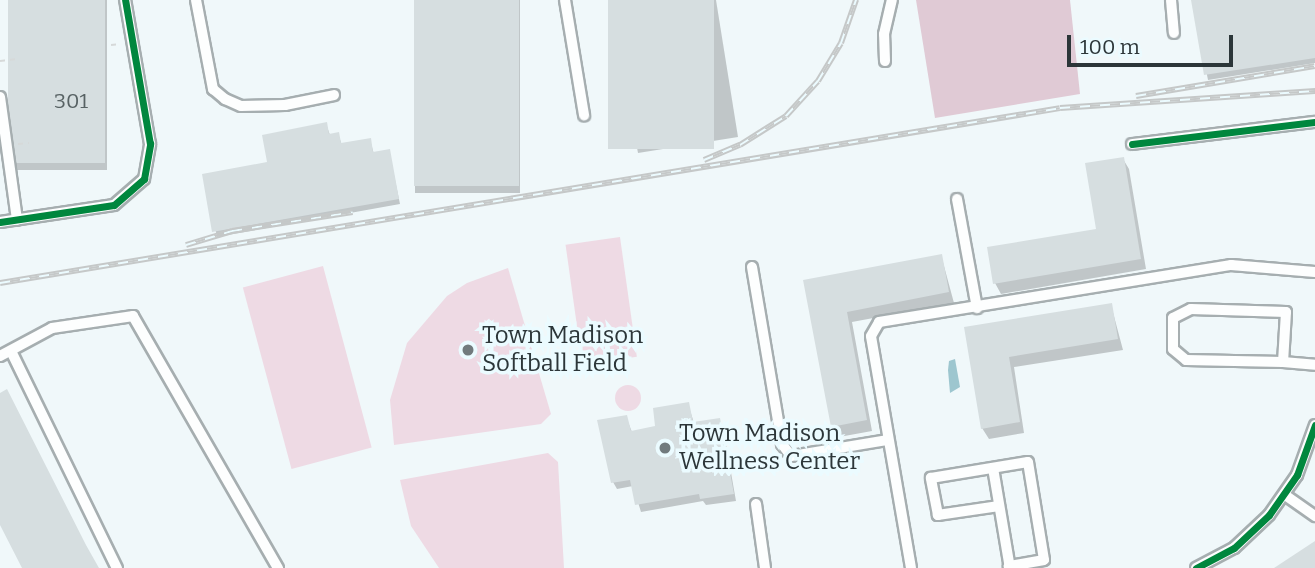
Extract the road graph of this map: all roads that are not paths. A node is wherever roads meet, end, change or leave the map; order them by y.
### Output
1 (125, 0) edge
2 (196, 0) edge
3 (565, 0) edge
4 (891, 0) edge
5 (1171, 0) edge
6 (1174, 33) dead end
7 (885, 61) dead end
8 (334, 95) dead end
9 (0, 97) edge
10 (584, 115) dead end
11 (1315, 122) edge
12 (1132, 144) dead end
13 (957, 200) dead end
14 (17, 220) junction
15 (0, 222) edge
16 (752, 267) dead end
17 (1315, 272) edge
18 (976, 307) junction
19 (11, 351) junction
20 (0, 356) edge
21 (1283, 362) junction
22 (1315, 365) edge
23 (1315, 425) edge
24 (888, 440) junction
25 (993, 468) junction
26 (1284, 495) junction
27 (756, 504) dead end
28 (999, 506) junction
29 (1315, 516) edge
30 (1009, 567) edge
31 (117, 568) edge
32 (278, 568) edge
33 (765, 568) edge
34 (911, 568) edge
35 (1196, 568) edge

1 - 14 street
2 - 8 street
3 - 10 street
4 - 7 street
5 - 6 street
9 - 14 street
11 - 12 street
13 - 18 street
14 - 15 street
16 - 24 street
17 - 18 street
18 - 24 street
19 - 20 street
19 - 31 street
19 - 32 street
21 - 21 street
21 - 22 street
23 - 26 street
24 - 34 street
25 - 28 street
25 - 28 street
25 - 30 street
26 - 29 street
26 - 35 street
27 - 33 street
28 - 30 street

